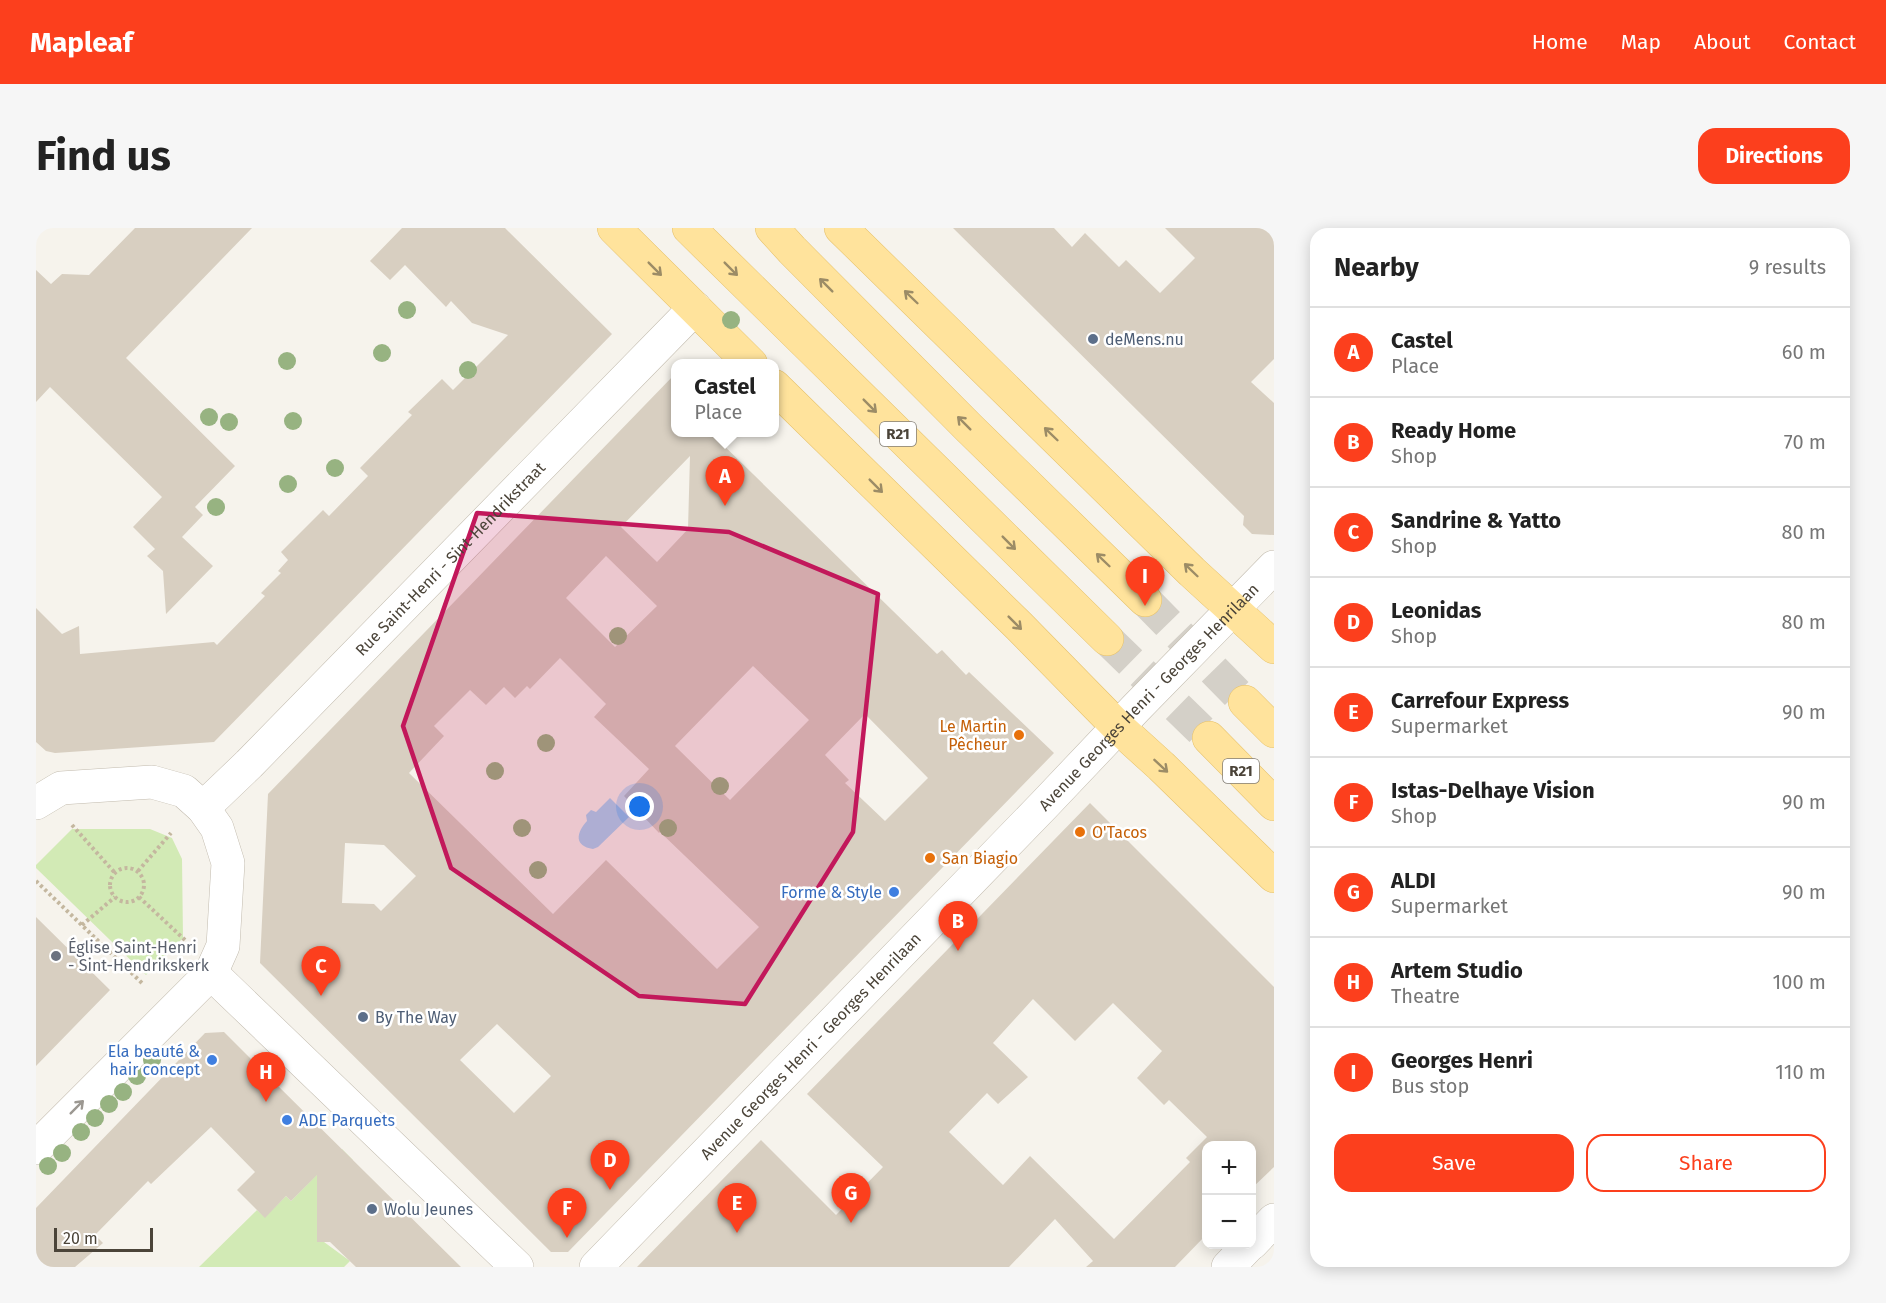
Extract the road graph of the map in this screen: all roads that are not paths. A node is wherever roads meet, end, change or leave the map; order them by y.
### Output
1 (614, 228) edge
2 (689, 228) edge
3 (766, 228) edge
4 (841, 228) edge
5 (782, 239) edge
6 (695, 308) junction
7 (747, 359) edge
8 (779, 391) edge
9 (1274, 567) edge
10 (1145, 600) tunnel mouth
11 (1233, 609) junction
12 (1107, 639) tunnel mouth
13 (1274, 647) edge
14 (1245, 702) tunnel mouth
15 (1118, 727) junction
16 (1274, 731) edge
17 (1209, 738) tunnel mouth
18 (37, 800) edge
19 (1274, 804) edge
20 (203, 808) junction
21 (1274, 876) edge
22 (211, 973) junction
23 (36, 1148) edge
24 (1274, 1220) edge
25 (1256, 1239) edge
26 (1246, 1249) edge
27 (517, 1267) edge
28 (596, 1267) edge
29 (1228, 1267) edge

1 -> 6 main road
2 -> 12 main road, R21
3 - 5 main road
11 -> 4 main road
10 -> 5 main road
6 - 7 main road
6 - 20 street, Rue Saint-Henri - Sint-Hendrikstraat
8 -> 15 main road
9 - 11 street, Avenue Georges Henri - Georges Henrilaan
11 - 13 main road
11 - 15 street, Avenue Georges Henri - Georges Henrilaan
14 - 16 main road
15 -> 21 main road
15 - 28 street, Avenue Georges Henri - Georges Henrilaan
17 - 19 main road, R21
18 - 20 street
20 - 22 street
23 -> 22 street
22 - 27 street
24 - 25 street
26 - 29 street

